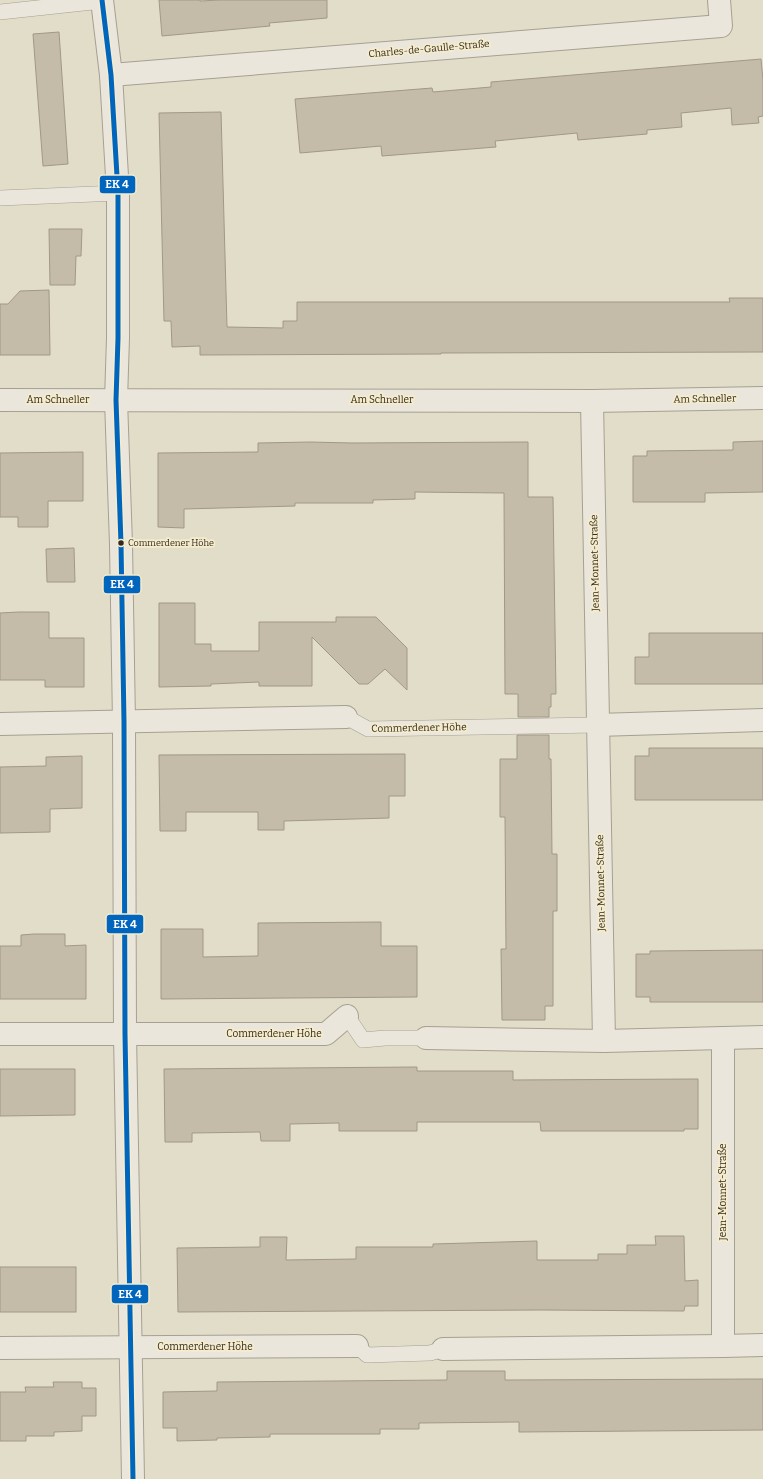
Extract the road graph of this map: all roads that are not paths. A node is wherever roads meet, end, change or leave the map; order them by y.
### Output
1 (719, 0) edge
2 (102, 1) edge
3 (0, 12) edge
4 (111, 75) junction
5 (118, 193) junction
6 (0, 198) edge
7 (763, 398) edge
8 (0, 400) edge
9 (116, 400) junction
10 (592, 401) junction
11 (346, 717) joint
12 (763, 720) edge
13 (124, 722) junction
14 (0, 724) edge
15 (597, 725) junction
16 (347, 1016) joint
17 (0, 1034) edge
18 (125, 1034) junction
19 (763, 1037) edge
20 (426, 1038) joint
21 (723, 1038) junction
22 (604, 1041) junction
23 (357, 1346) joint
24 (723, 1346) junction
25 (763, 1346) edge
26 (130, 1347) junction
27 (0, 1348) edge
28 (443, 1349) joint
29 (133, 1479) edge

1 - 4 street, Charles-de-Gaulle-Straße
2 - 3 lane
2 - 4 street
4 - 5 street
5 - 6 lane
5 - 9 street
7 - 10 street, Am Schneller
8 - 9 street, Am Schneller
9 - 10 street, Am Schneller
9 - 13 street
10 - 15 street, Jean-Monnet-Straße
11 - 13 street, Commerdener Höhe
11 - 15 lane, Commerdener Höhe
12 - 15 street
13 - 14 street, Commerdener Höhe
13 - 18 street
15 - 22 street, Jean-Monnet-Straße
16 - 18 street, Commerdener Höhe
16 - 20 lane, Commerdener Höhe
17 - 18 street, Commerdener Höhe
18 - 26 street
19 - 21 street
20 - 22 street
21 - 22 street
21 - 24 street, Jean-Monnet-Straße
23 - 26 street, Commerdener Höhe
23 - 28 lane, Commerdener Höhe
24 - 25 street
24 - 28 street
26 - 27 street, Commerdener Höhe
26 - 29 street

